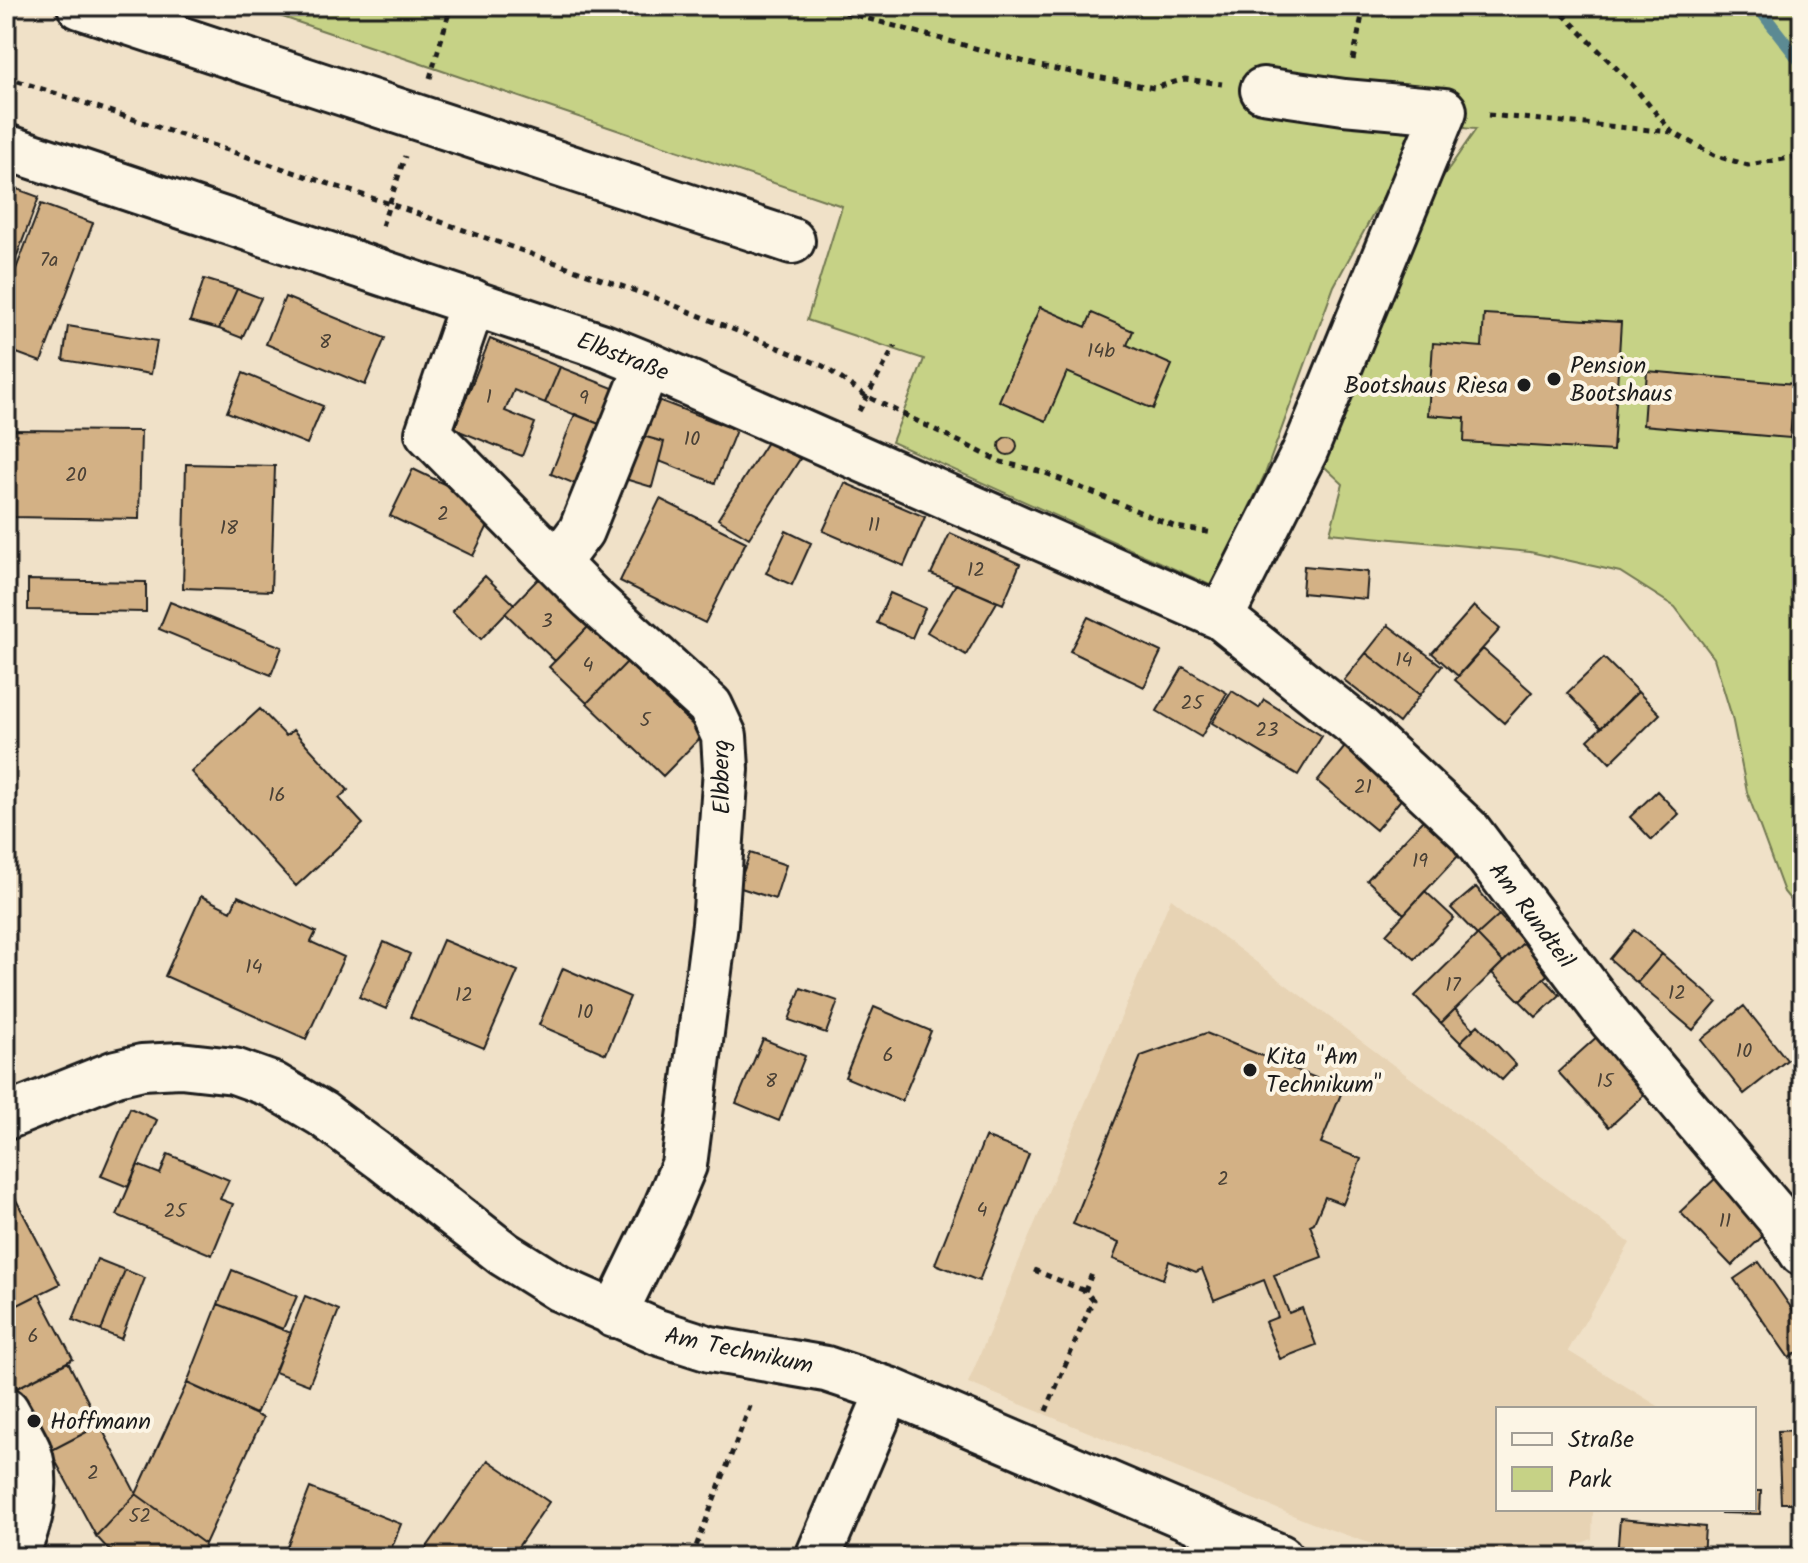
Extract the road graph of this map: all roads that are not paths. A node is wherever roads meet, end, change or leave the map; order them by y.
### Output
1 (80, 6) edge
2 (1263, 90) road end
3 (6, 147) edge
4 (792, 241) dead end
5 (473, 302) junction
6 (648, 365) junction
7 (557, 563) junction
8 (1221, 617) junction
9 (6, 1117) edge
10 (1802, 1253) edge
11 (614, 1315) junction
12 (889, 1390) junction
13 (6, 1410) edge
14 (14, 1557) edge
15 (818, 1557) edge
16 (1280, 1557) edge

1 - 4 street
2 - 8 street
3 - 5 street, Elbstraße
5 - 6 street, Elbstraße
5 - 7 street, Elbberg
6 - 7 street
6 - 8 street, Elbstraße
7 - 11 street, Elbberg
8 - 10 street, Am Rundteil
9 - 11 street, Am Technikum
11 - 12 street, Am Technikum
12 - 15 street
12 - 16 street, Am Technikum
13 - 14 street

